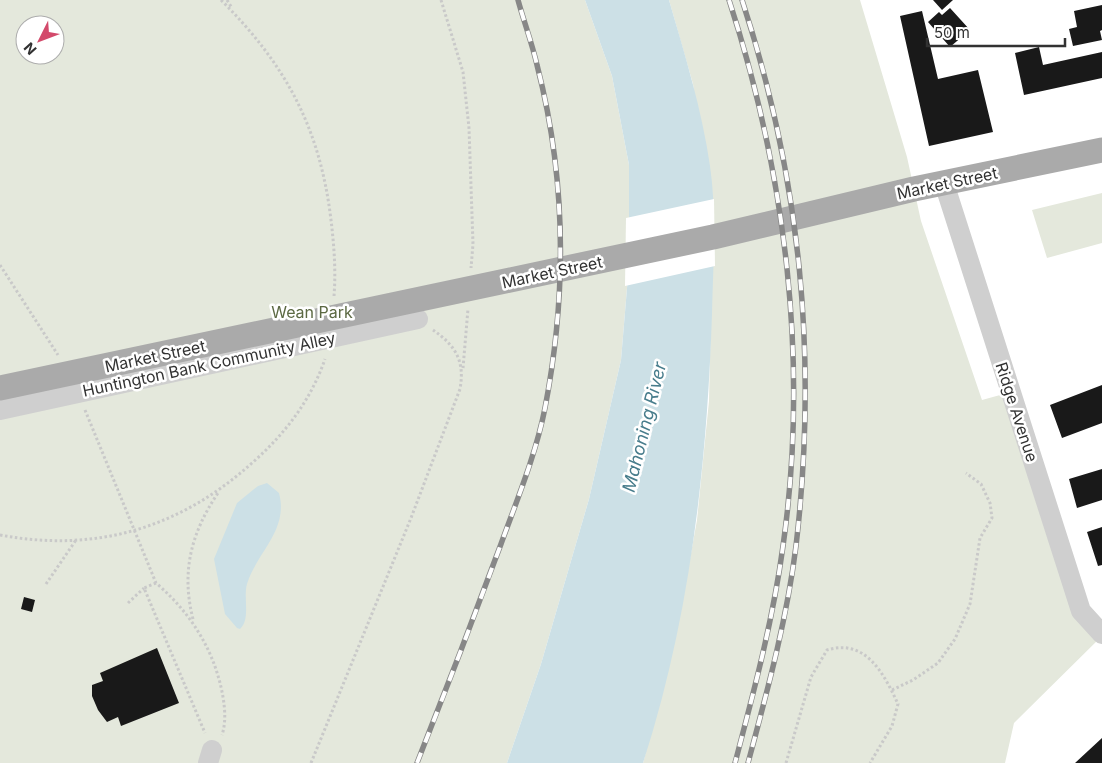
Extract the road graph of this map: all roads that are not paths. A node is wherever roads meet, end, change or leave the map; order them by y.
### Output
1 (1102, 150) edge
2 (944, 183) junction
3 (418, 319) road end
4 (0, 388) edge
5 (0, 410) edge
6 (1102, 634) edge

1 - 2 main road, Market Street
2 - 4 main road, Market Street
2 - 6 street, Ridge Avenue
3 - 5 street, Huntington Bank Community Alley

